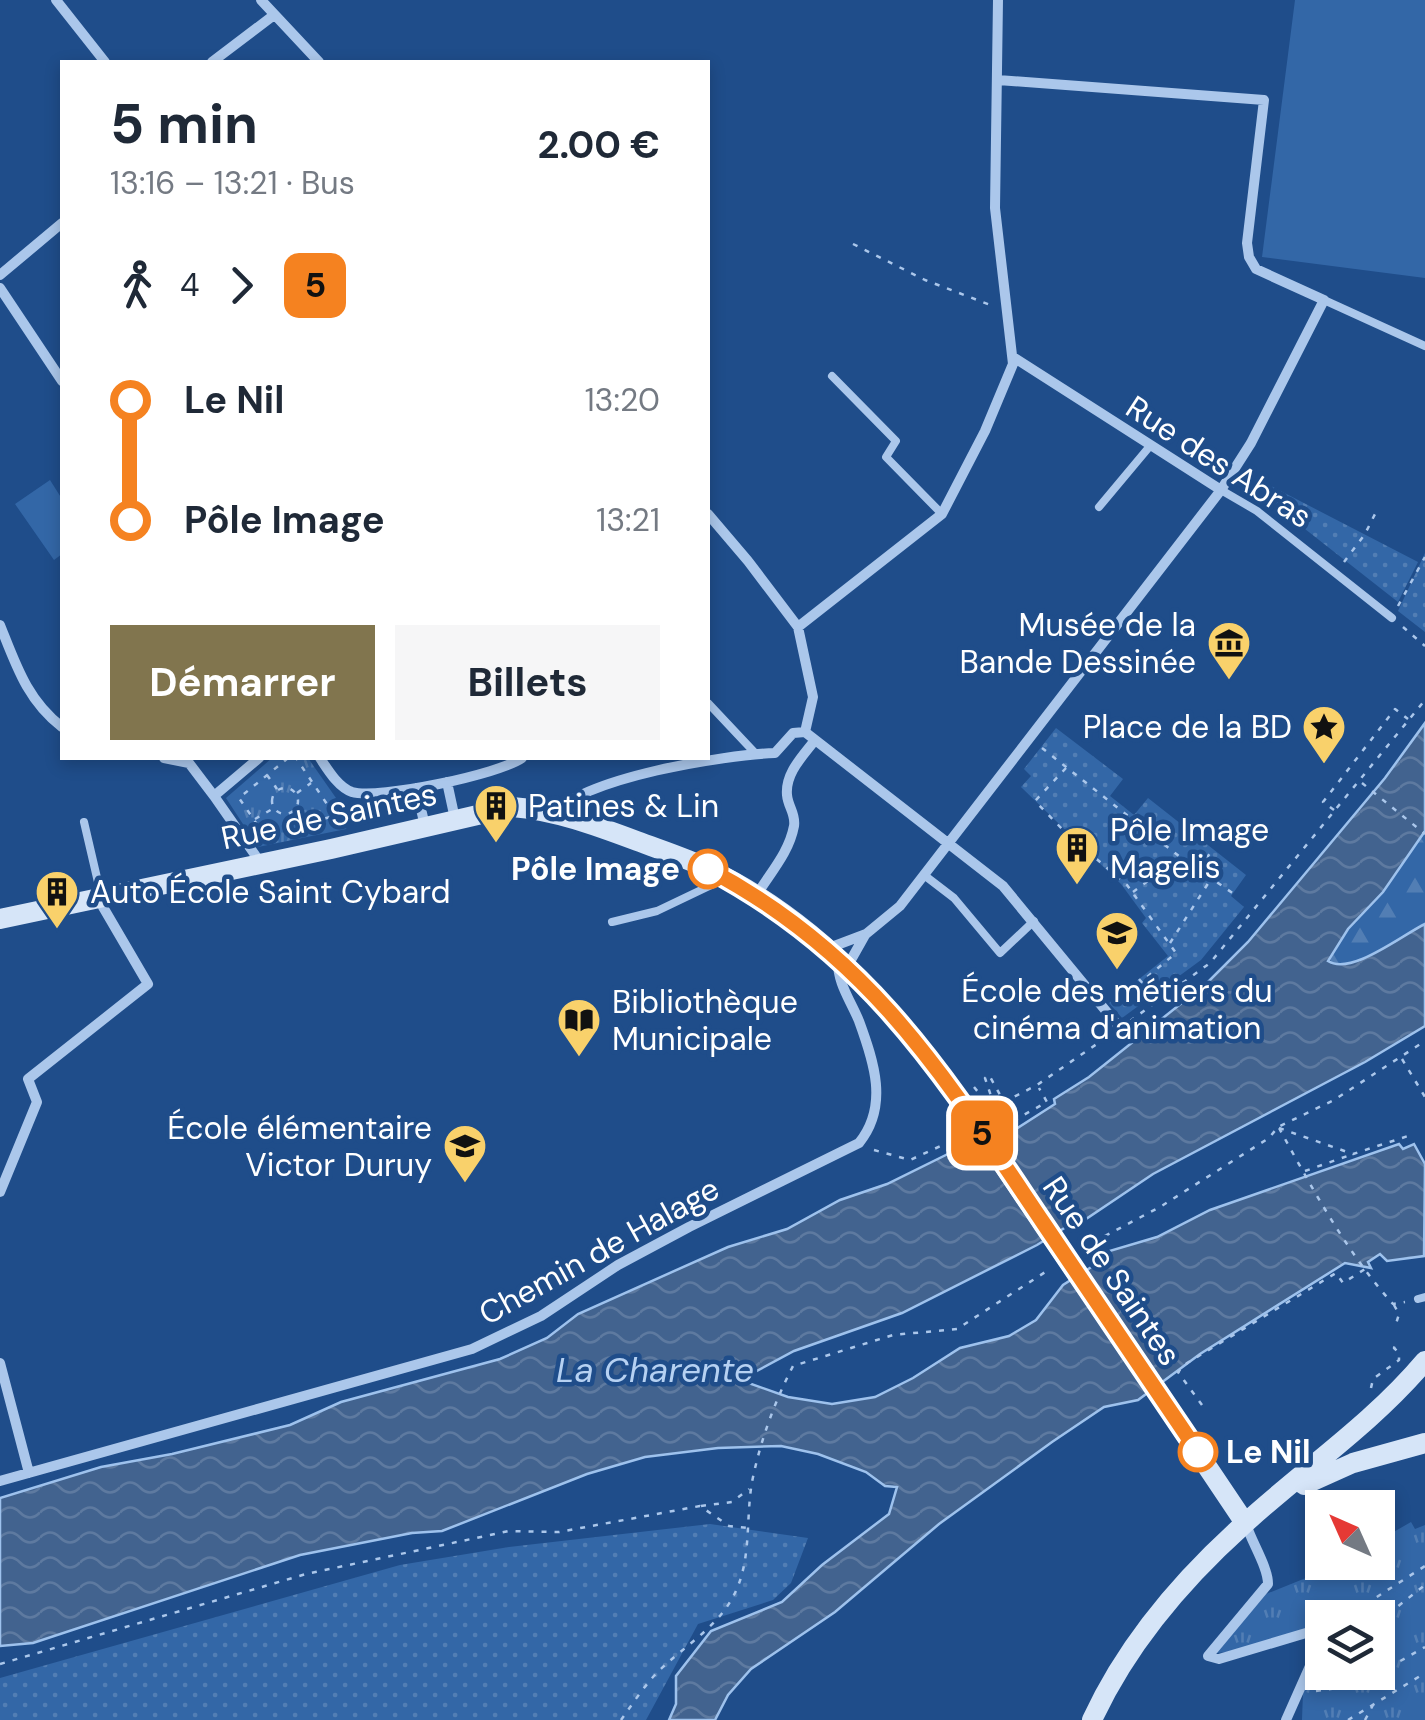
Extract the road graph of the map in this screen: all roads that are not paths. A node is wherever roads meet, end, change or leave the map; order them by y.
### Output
1 (56, 0) edge
2 (261, 0) edge
3 (998, 0) edge
4 (274, 16) junction
5 (103, 60) edge
6 (215, 60) edge
7 (317, 60) edge
8 (998, 80) junction
9 (60, 225) edge
10 (0, 275) edge
11 (0, 288) edge
12 (1324, 300) junction
13 (1425, 346) edge
14 (1012, 358) junction
15 (832, 376) dead end
16 (60, 378) edge
17 (1150, 446) junction
18 (1221, 490) junction
19 (1099, 507) dead end
20 (942, 514) junction
21 (710, 516) edge
22 (1392, 618) road end
23 (0, 625) edge
24 (798, 628) junction
25 (710, 706) edge
26 (60, 725) edge
27 (810, 736) junction
28 (775, 753) junction
29 (756, 754) junction
30 (174, 760) edge
31 (257, 760) edge
32 (322, 760) edge
33 (519, 760) edge
34 (795, 765) junction
35 (447, 782) junction
36 (416, 788) junction
37 (214, 796) junction
38 (552, 814) junction
39 (455, 820) junction
40 (84, 822) dead end
41 (425, 826) junction
42 (950, 842) junction
43 (260, 862) junction
44 (924, 875) junction
45 (725, 878) junction
46 (756, 896) junction
47 (101, 898) junction
48 (0, 919) edge
49 (1034, 921) junction
50 (612, 922) dead end
51 (866, 934) junction
52 (838, 958) junction
53 (872, 991) junction
54 (859, 1022) junction
55 (1120, 1028) road end
56 (0, 1192) edge
57 (1425, 1361) edge
58 (0, 1363) edge
59 (1353, 1436) junction
60 (1425, 1442) edge
61 (29, 1473) junction
62 (0, 1482) edge
63 (1276, 1499) junction
64 (1245, 1522) junction
65 (1305, 1633) edge
66 (1305, 1681) edge
67 (1092, 1720) edge
68 (1286, 1720) edge

1 - 5 street
2 - 4 street
3 - 8 street
4 - 6 street
4 - 7 street
8 - 12 street
8 - 14 street
9 - 10 street
11 - 16 street
12 - 13 lane
12 - 18 street
14 - 17 street, Rue des Abras
14 - 20 street
15 - 20 lane
17 - 18 street, Rue des Abras
17 - 19 lane
18 - 22 lane, Rue des Abras
18 - 42 street
20 - 24 street
21 - 24 street
23 - 26 street
24 - 27 street
25 - 29 lane
27 - 28 street
27 - 34 street
27 - 42 street
28 - 29 street
28 - 34 street
29 - 38 street
30 - 37 street
31 - 37 street
32 - 36 street
33 - 35 street
34 - 46 street
35 - 36 street
35 - 39 street
36 - 41 street
37 - 43 street
38 - 39 main road, Rue de Saintes
38 - 45 main road, Rue de Saintes
39 - 41 main road, Rue de Saintes
40 - 47 lane
41 - 43 main road, Rue de Saintes
42 - 44 street
42 - 49 street
43 - 47 main road, Rue de Saintes
44 - 49 lane
44 - 51 street
45 - 46 main road, Rue de Saintes
45 - 50 lane
46 - 52 main road, Rue de Saintes
47 - 48 main road, Rue de Saintes
47 - 56 street
49 - 55 street
51 - 52 street
51 - 52 street
52 - 53 main road, Rue de Saintes
52 - 54 street, Chemin de Halage
53 - 54 street
53 - 64 main road, Rue de Saintes, bridge
54 - 61 street, Chemin de Halage
57 - 59 main road
58 - 61 street
59 - 60 main road
59 - 63 main road
60 - 63 main road
61 - 62 street, Chemin de Halage
63 - 64 main road
64 - 65 street
64 - 67 main road
66 - 68 street

